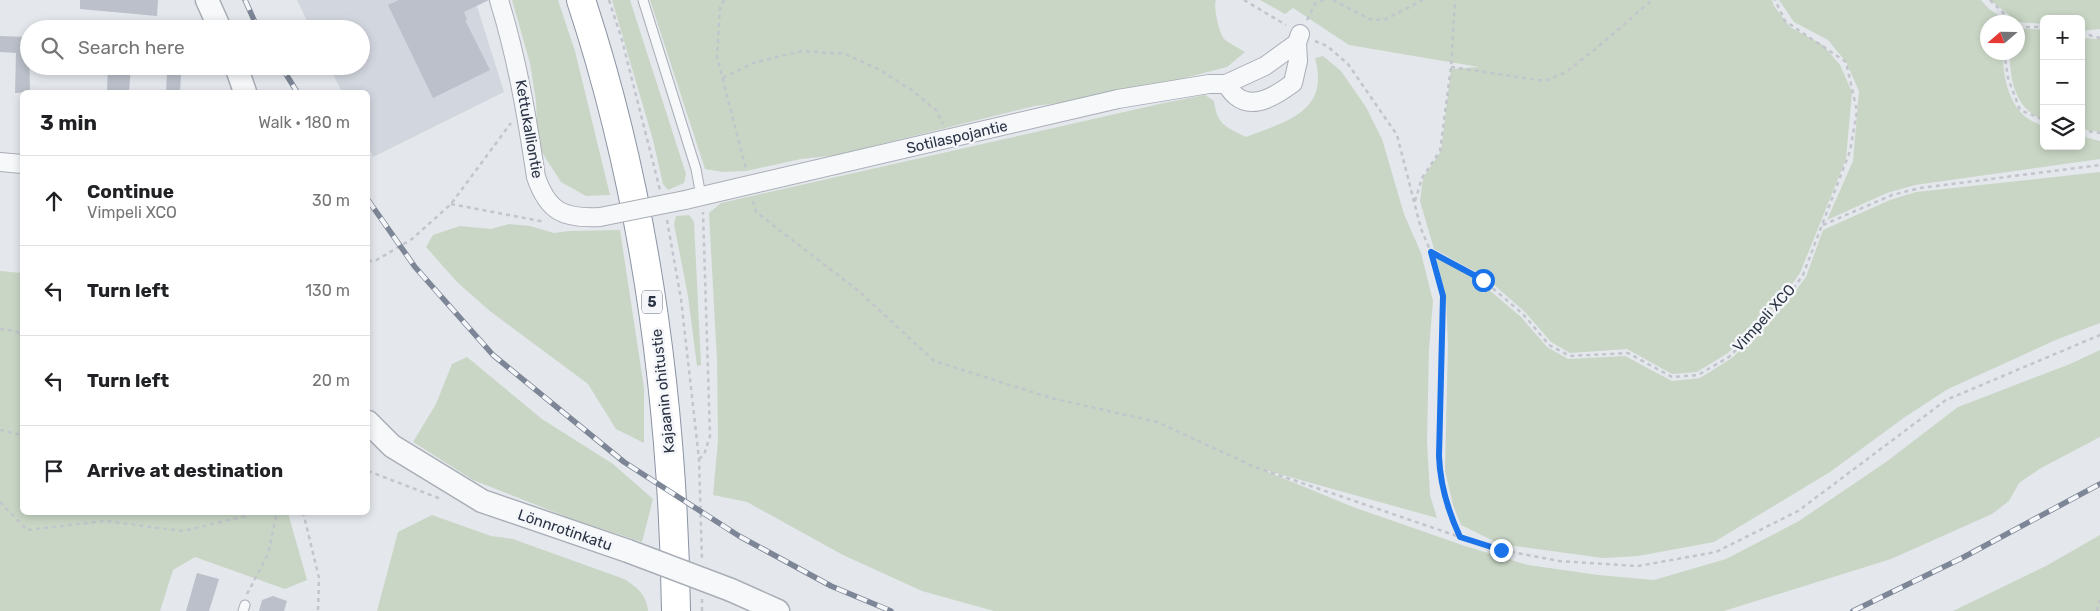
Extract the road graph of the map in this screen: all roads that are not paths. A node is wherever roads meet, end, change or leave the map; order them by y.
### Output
1 (207, 0) edge
2 (500, 0) edge
3 (580, 0) edge
4 (643, 0) edge
5 (216, 20) edge
6 (239, 75) edge
7 (1226, 84) junction
8 (244, 90) edge
9 (0, 162) edge
10 (20, 164) edge
11 (693, 198) junction
12 (600, 217) joint
13 (370, 424) edge
14 (676, 611) edge
15 (778, 611) edge

1 - 5 street
2 - 12 street, Kettukalliontie
3 - 14 highway, Kajaanin ohitustie / 5
4 - 11 lane
6 - 8 street
7 - 7 street, Sotilaspojantie
7 - 11 street, Sotilaspojantie
9 - 10 street
11 - 12 street, Sotilaspojantie, bridge
13 - 15 street, Lönnrotinkatu, bridge

